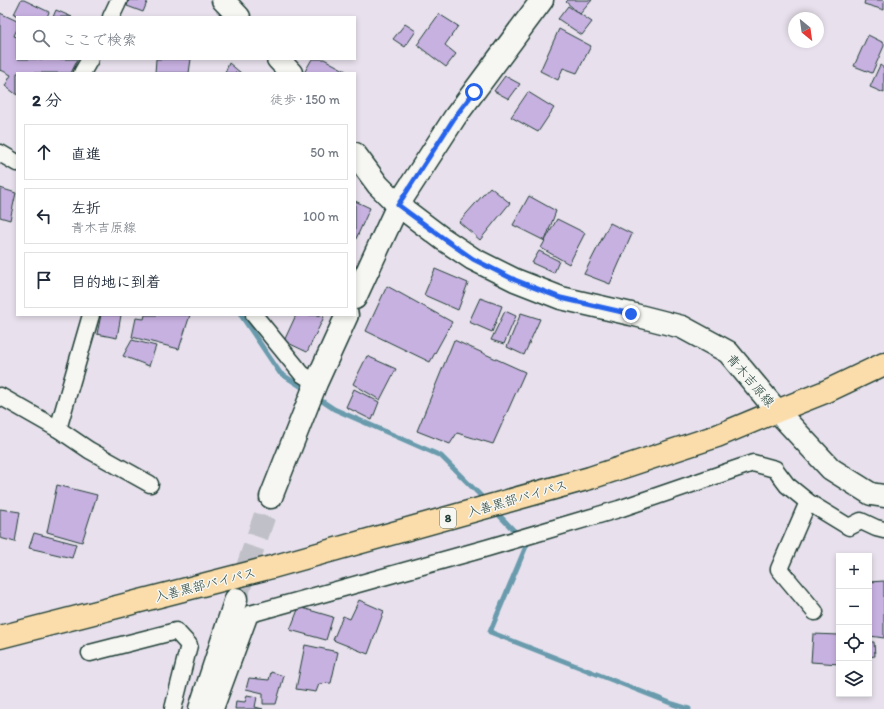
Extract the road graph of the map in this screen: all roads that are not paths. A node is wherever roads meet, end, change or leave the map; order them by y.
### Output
1 (119, 0) edge
2 (223, 0) edge
3 (542, 0) edge
4 (111, 16) edge
5 (238, 16) edge
6 (89, 60) edge
7 (279, 60) edge
8 (83, 72) edge
9 (290, 72) edge
10 (0, 153) edge
11 (356, 155) edge
12 (16, 162) edge
13 (398, 205) junction
14 (356, 296) edge
15 (91, 316) edge
16 (255, 316) edge
17 (347, 316) edge
18 (884, 364) edge
19 (316, 383) junction
20 (0, 396) edge
21 (777, 411) junction
22 (58, 429) junction
23 (150, 484) dead end
24 (884, 496) edge
25 (271, 497) tunnel mouth
26 (808, 502) junction
27 (884, 530) edge
28 (236, 599) tunnel mouth
29 (815, 612) dead end
30 (0, 637) edge
31 (90, 653) dead end
32 (174, 709) edge
33 (200, 709) edge
34 (215, 709) edge

1 - 4 street
2 - 5 main road
3 - 13 main road
6 - 8 street
7 - 9 main road
10 - 12 street
11 - 13 main road, 青木吉原線
13 - 14 main road
13 - 21 main road, 青木吉原線
15 - 22 street
16 - 19 street
17 - 19 main road
18 - 21 highway, 入善黒部バイパス / 8
19 - 25 main road
20 - 22 street
21 - 24 main road, 青木吉原線
21 - 30 highway, 入善黒部バイパス / 8
22 - 23 street
26 - 27 street
26 - 29 street
26 - 34 street
28 - 33 main road
31 - 32 street

